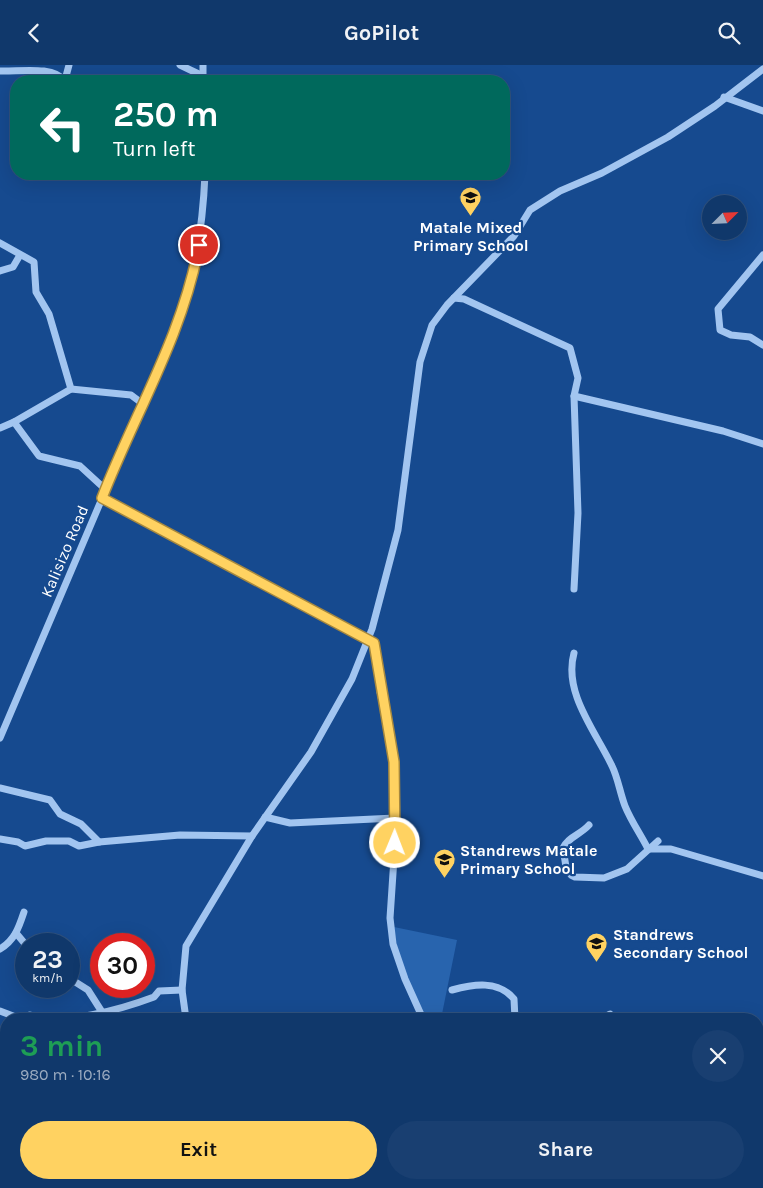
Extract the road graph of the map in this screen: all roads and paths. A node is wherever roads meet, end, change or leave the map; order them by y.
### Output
1 (180, 65) edge
2 (763, 69) edge
3 (0, 71) edge
4 (59, 75) edge
5 (196, 75) edge
6 (724, 97) junction
7 (763, 111) edge
8 (205, 180) edge
9 (0, 243) edge
10 (20, 255) junction
11 (763, 255) edge
12 (0, 271) edge
13 (454, 298) junction
14 (763, 345) edge
15 (70, 389) junction
16 (574, 396) junction
17 (143, 404) junction
18 (14, 423) junction
19 (0, 428) edge
20 (763, 444) edge
21 (105, 489) junction
22 (102, 498) junction
23 (574, 589) dead end
24 (368, 640) junction
25 (574, 653) dead end
26 (0, 738) edge
27 (0, 787) edge
28 (265, 817) junction
29 (395, 819) junction
30 (589, 825) dead end
31 (252, 836) junction
32 (0, 839) edge
33 (658, 841) dead end
34 (99, 842) junction
35 (648, 849) junction
36 (763, 876) edge
37 (24, 911) dead end
38 (16, 933) edge
39 (15, 935) edge
40 (0, 949) edge
41 (80, 985) edge
42 (182, 990) junction
43 (452, 990) dead end
44 (102, 1012) joint
45 (185, 1013) edge
46 (420, 1013) edge
47 (515, 1013) edge

1 - 5 street
2 - 6 street
3 - 4 street
6 - 7 street
6 - 13 street
8 - 17 street, Kalisizo Road
9 - 10 street
10 - 12 street
10 - 15 street
11 - 14 street
13 - 16 street
13 - 24 street
15 - 17 street
15 - 18 street
16 - 20 street
16 - 23 street
17 - 21 street, Kalisizo Road
18 - 19 street
18 - 21 street
21 - 22 street, Kalisizo Road
22 - 24 street
22 - 26 street, Kalisizo Road
24 - 28 street
24 - 29 street
25 - 35 street
27 - 34 street
28 - 29 street
28 - 31 street
29 - 46 street
30 - 35 street
31 - 34 street
31 - 42 street
32 - 34 street
33 - 35 street
35 - 36 street
37 - 38 street
39 - 40 street
41 - 44 street
42 - 44 street
42 - 45 street
43 - 47 street

